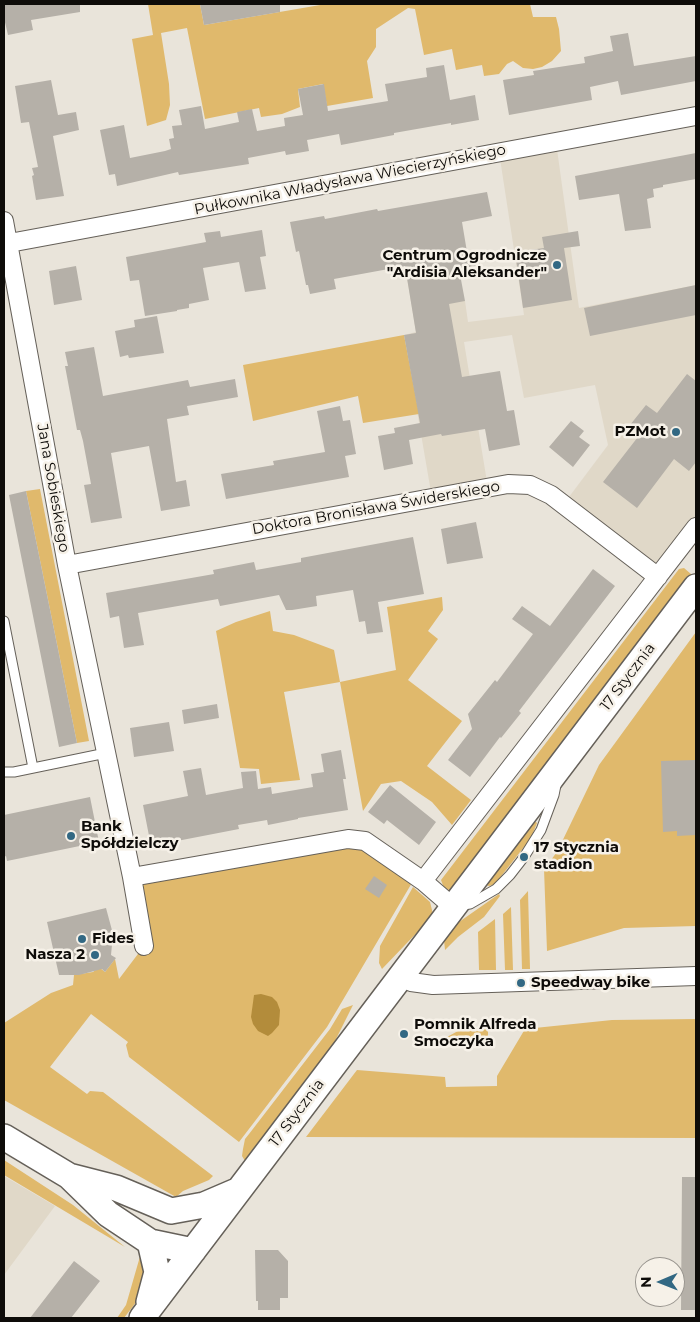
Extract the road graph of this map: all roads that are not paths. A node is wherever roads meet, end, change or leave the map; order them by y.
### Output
1 (696, 116) edge
2 (4, 221) edge
3 (6, 244) edge
4 (696, 527) edge
5 (67, 565) junction
6 (658, 577) junction
7 (696, 587) edge
8 (4, 621) edge
9 (106, 753) junction
10 (33, 768) junction
11 (4, 772) edge
12 (132, 877) junction
13 (423, 881) junction
14 (453, 907) junction
15 (144, 946) dead end
16 (401, 975) junction
17 (696, 976) edge
18 (4, 1137) edge
19 (69, 1176) junction
20 (241, 1189) junction
21 (171, 1211) junction
22 (150, 1242) junction
23 (193, 1251) junction
24 (144, 1315) edge

1 - 3 street, Pułkownika Władysława Wiecierzyńskiego
2 - 3 street, Jana Sobieskiego
3 - 5 street, Jana Sobieskiego
4 - 6 street
5 - 6 street, Doktora Bronisława Świderskiego
5 - 9 street, Jana Sobieskiego
6 - 13 street
7 - 14 street, 17 Stycznia
8 - 10 lane
9 - 10 lane
9 - 12 street, Jana Sobieskiego
10 - 11 lane
12 - 13 street
12 - 15 street, Jana Sobieskiego
13 - 14 street
14 - 16 street, 17 Stycznia
16 - 17 street
16 - 20 street, 17 Stycznia
18 - 19 street
19 - 21 street
19 - 22 street
20 - 21 street
20 - 23 street, 17 Stycznia
21 - 23 street
22 - 23 street
22 - 24 street
23 - 24 street, 17 Stycznia

